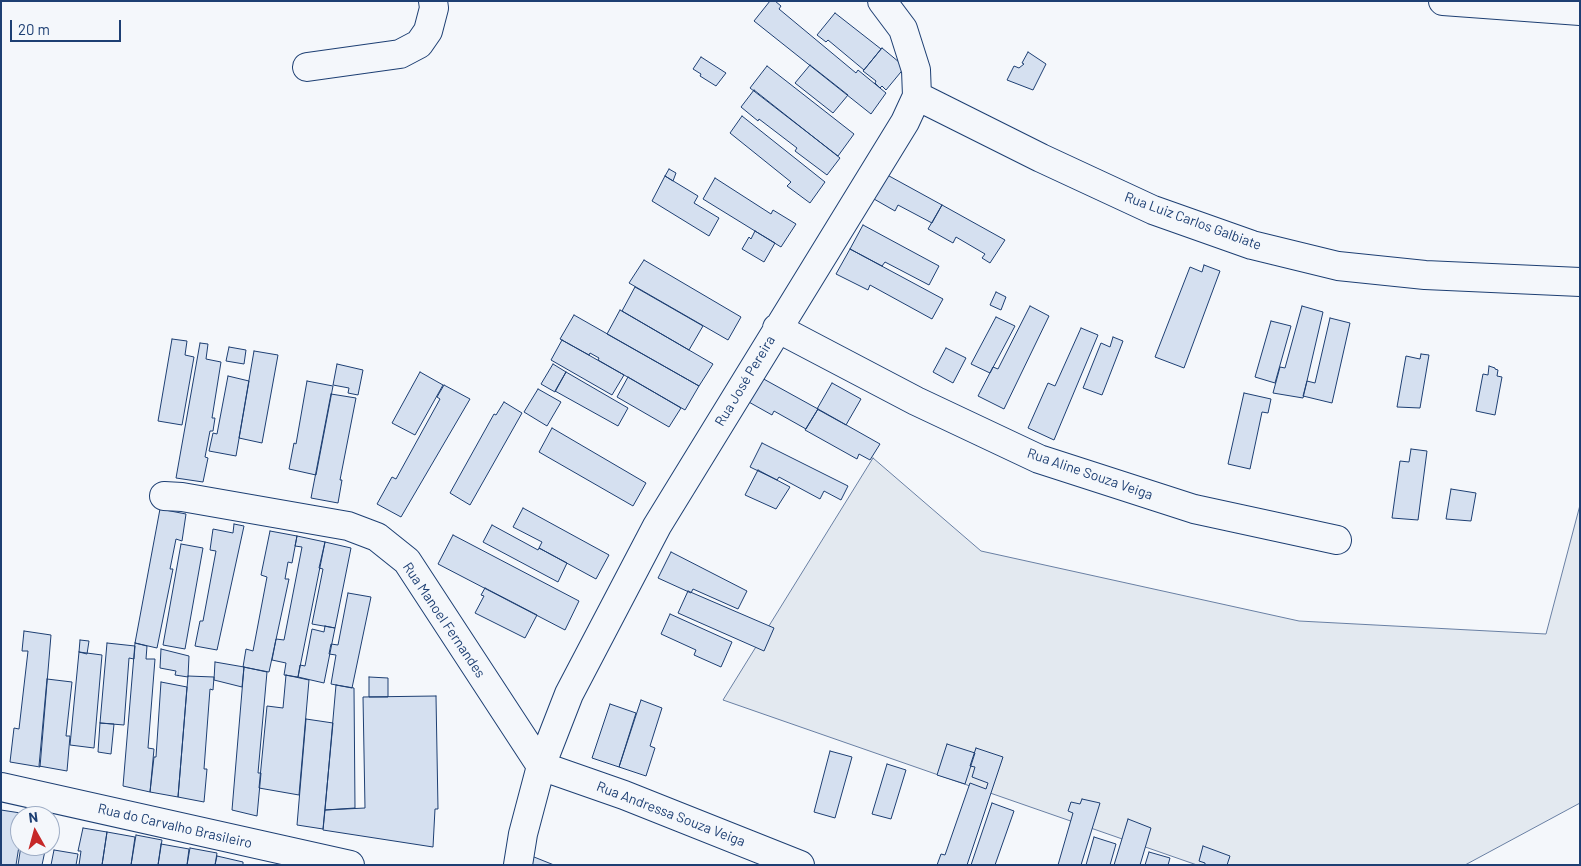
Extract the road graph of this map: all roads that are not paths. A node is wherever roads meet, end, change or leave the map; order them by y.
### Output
1 (433, 1) edge
2 (882, 1) edge
3 (1443, 1) edge
4 (1580, 11) edge
5 (307, 67) dead end
6 (917, 96) junction
7 (1580, 282) edge
8 (777, 328) junction
9 (164, 496) dead end
10 (1337, 540) dead end
11 (541, 766) junction
12 (1, 787) edge
13 (350, 865) edge
14 (518, 865) edge
15 (800, 865) edge

1 - 5 street
2 - 6 street, Rua José Pereira
3 - 4 street
6 - 7 street, Rua Luiz Carlos Galbiate
6 - 8 street, Rua José Pereira
8 - 10 street, Rua Aline Souza Veiga
8 - 11 street, Rua José Pereira
9 - 11 street, Rua Manoel Fernandes
11 - 14 street, Rua José Pereira
11 - 15 street, Rua Andressa Souza Veiga
12 - 13 street, Rua do Carvalho Brasileiro

